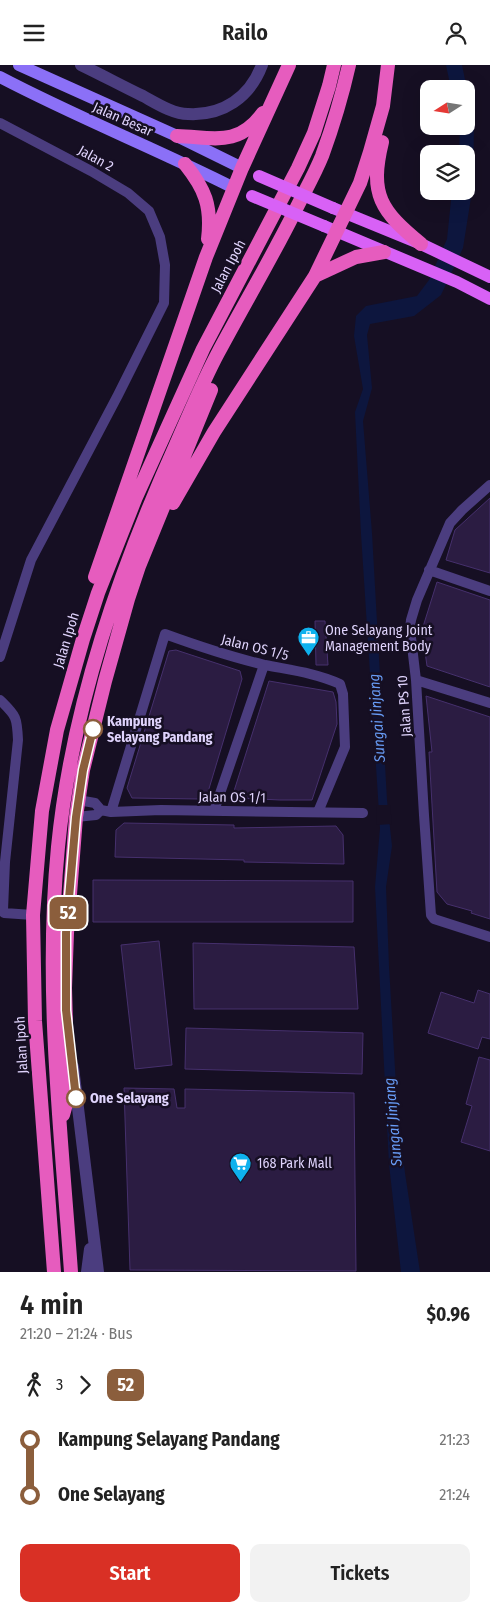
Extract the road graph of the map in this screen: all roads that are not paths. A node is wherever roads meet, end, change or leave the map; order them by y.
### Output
1 (19, 65) edge
2 (81, 65) edge
3 (262, 65) edge
4 (289, 65) edge
5 (334, 65) edge
6 (349, 65) edge
7 (388, 65) edge
8 (44, 71) edge
9 (0, 77) edge
10 (274, 98) junction
11 (383, 106) junction
12 (0, 123) edge
13 (177, 136) junction
14 (185, 164) junction
15 (242, 168) junction
16 (234, 188) junction
17 (339, 210) junction
18 (330, 229) junction
19 (282, 236) junction
20 (421, 244) junction
21 (384, 252) junction
22 (206, 257) junction
23 (315, 276) junction
24 (490, 277) edge
25 (490, 299) edge
26 (490, 485) edge
27 (429, 570) junction
28 (490, 591) edge
29 (128, 599) junction
30 (0, 657) edge
31 (264, 665) junction
32 (416, 680) junction
33 (0, 700) edge
34 (490, 703) edge
35 (57, 730) junction
36 (78, 800) junction
37 (106, 811) junction
38 (214, 811) junction
39 (318, 812) junction
40 (363, 813) dead end
41 (76, 817) junction
42 (33, 915) junction
43 (490, 937) edge
44 (66, 1010) junction
45 (60, 1123) junction
46 (92, 1227) junction
47 (54, 1272) edge
48 (71, 1272) edge
49 (87, 1272) edge
50 (98, 1272) edge

1 - 8 main road, Jalan Besar
2 - 3 street, Jalan Besar
4 - 10 highway
5 - 35 highway, Jalan Ipoh
6 - 19 highway
7 - 11 highway
8 - 13 main road, Jalan Besar
9 - 14 main road, Jalan Besar
10 - 13 highway
10 - 15 highway
11 - 17 highway
11 - 20 highway
12 - 30 street, Jalan 2
13 - 15 main road, Jalan Besar
14 - 16 main road, Jalan Besar
14 - 22 highway
15 - 16 highway
15 - 17 main road, bridge
16 - 18 main road, bridge
16 - 22 highway
17 - 18 highway
17 - 20 main road
18 - 21 main road
18 - 23 highway
19 - 29 highway
19 - 45 highway
20 - 24 main road
21 - 23 highway
21 - 25 main road
22 - 35 highway
23 - 29 highway
26 - 27 street, Jalan PS 10
27 - 28 street
27 - 32 street, Jalan PS 10
29 - 36 highway
31 - 37 street, Jalan OS 1/5
31 - 38 street
31 - 39 street, Jalan OS 1/5
32 - 34 street
32 - 43 street, Jalan PS 10
33 - 42 street
35 - 42 highway, Jalan Ipoh
36 - 37 street, Jalan OS 1/1
36 - 41 highway
37 - 38 street, Jalan OS 1/1
37 - 41 street, Jalan OS 1/1
38 - 39 street, Jalan OS 1/1
39 - 40 street, Jalan OS 1/1
41 - 44 highway
42 - 47 highway, Jalan Ipoh
44 - 45 highway
44 - 46 street
45 - 48 highway
46 - 49 street
46 - 50 street

